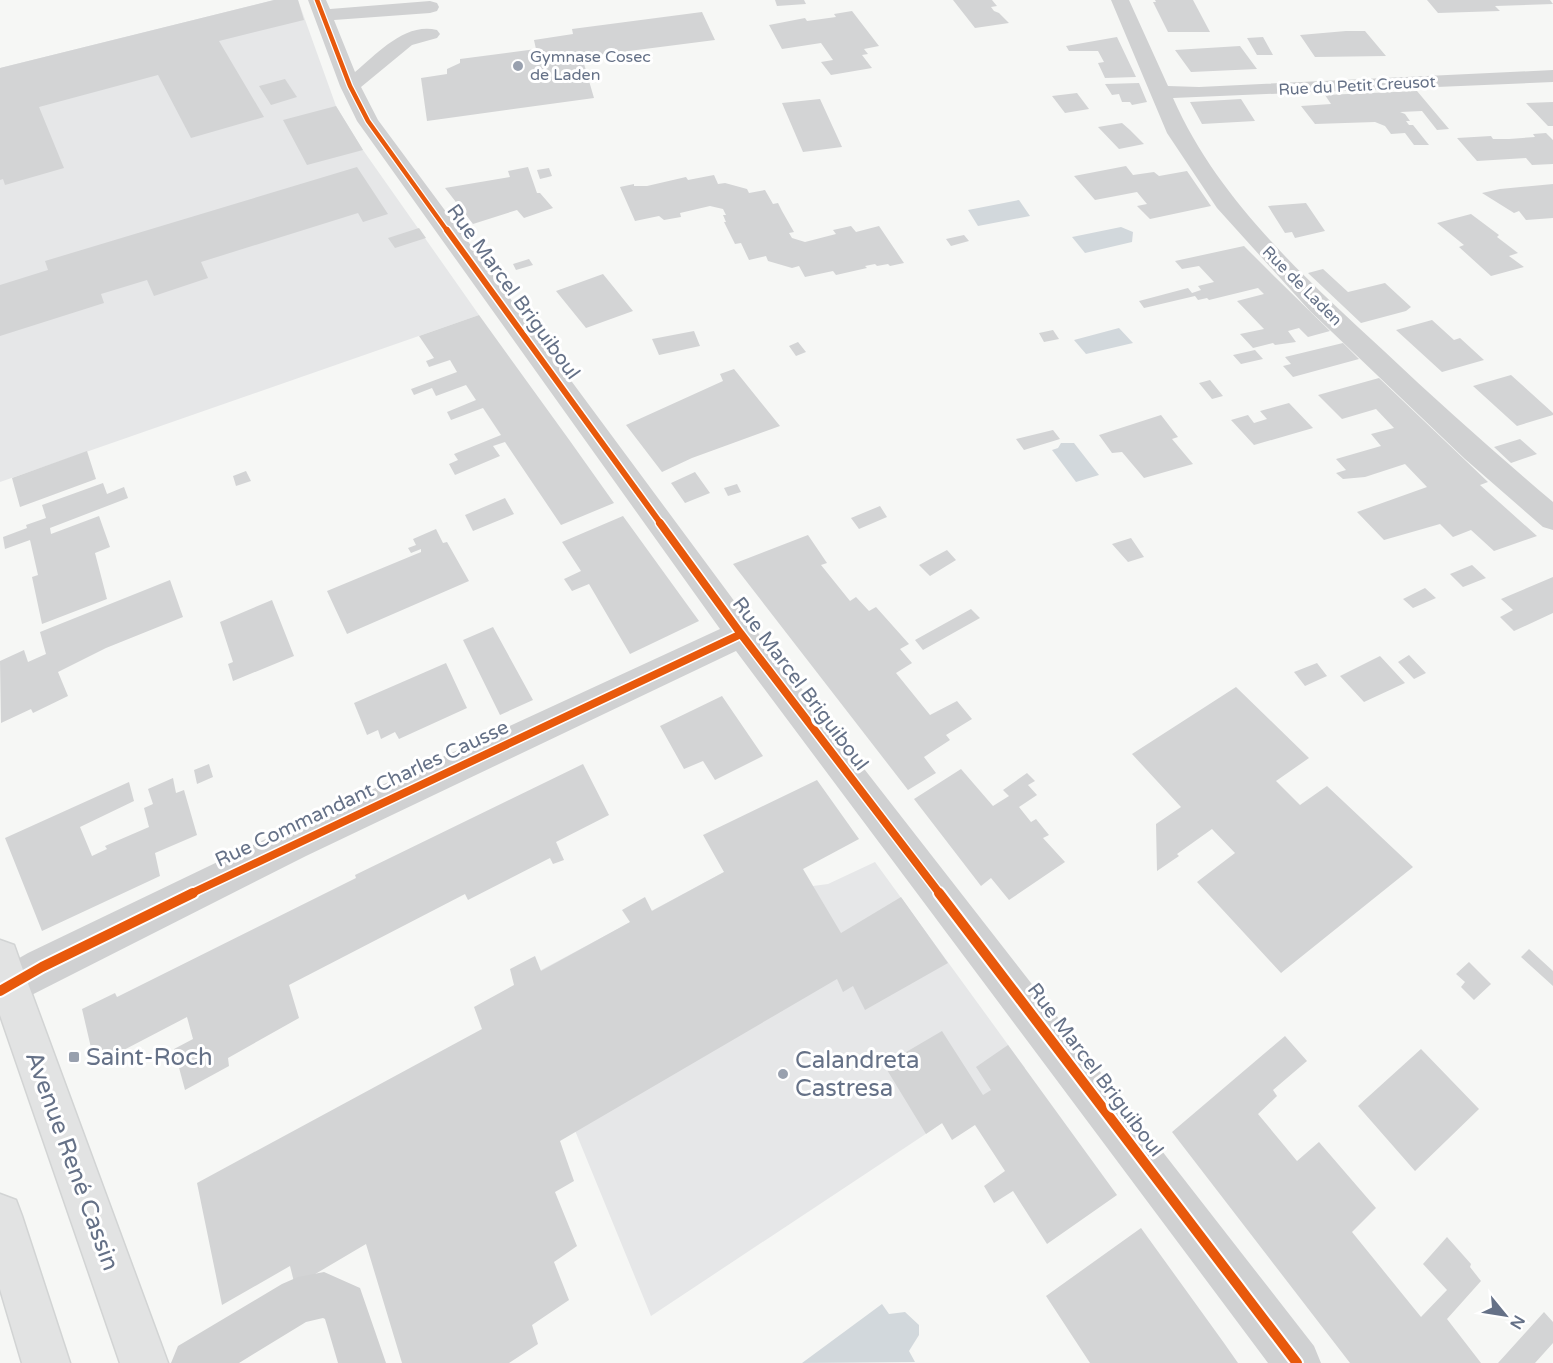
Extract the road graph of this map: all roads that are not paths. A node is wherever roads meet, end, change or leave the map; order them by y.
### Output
1 (1120, 0) edge
2 (320, 7) edge
3 (429, 7) dead end
4 (430, 34) dead end
5 (1553, 76) edge
6 (350, 86) junction
7 (1160, 92) junction
8 (1553, 519) edge
9 (741, 634) junction
10 (3, 979) edge
11 (0, 1216) edge
12 (46, 1363) edge
13 (144, 1363) edge
14 (195, 1363) edge
15 (362, 1363) edge
16 (1297, 1363) edge

1 - 7 street, Rue de Laden
2 - 3 street
2 - 6 street, Rue Marcel Briguiboul
4 - 6 street
5 - 7 street, Rue du Petit Creusot
6 - 9 street, Rue Marcel Briguiboul
7 - 8 street, Rue de Laden
9 - 10 street, Rue Commandant Charles Causse
9 - 16 street, Rue Marcel Briguiboul
10 - 13 main road, Avenue René Cassin
11 - 12 main road
14 - 15 street

